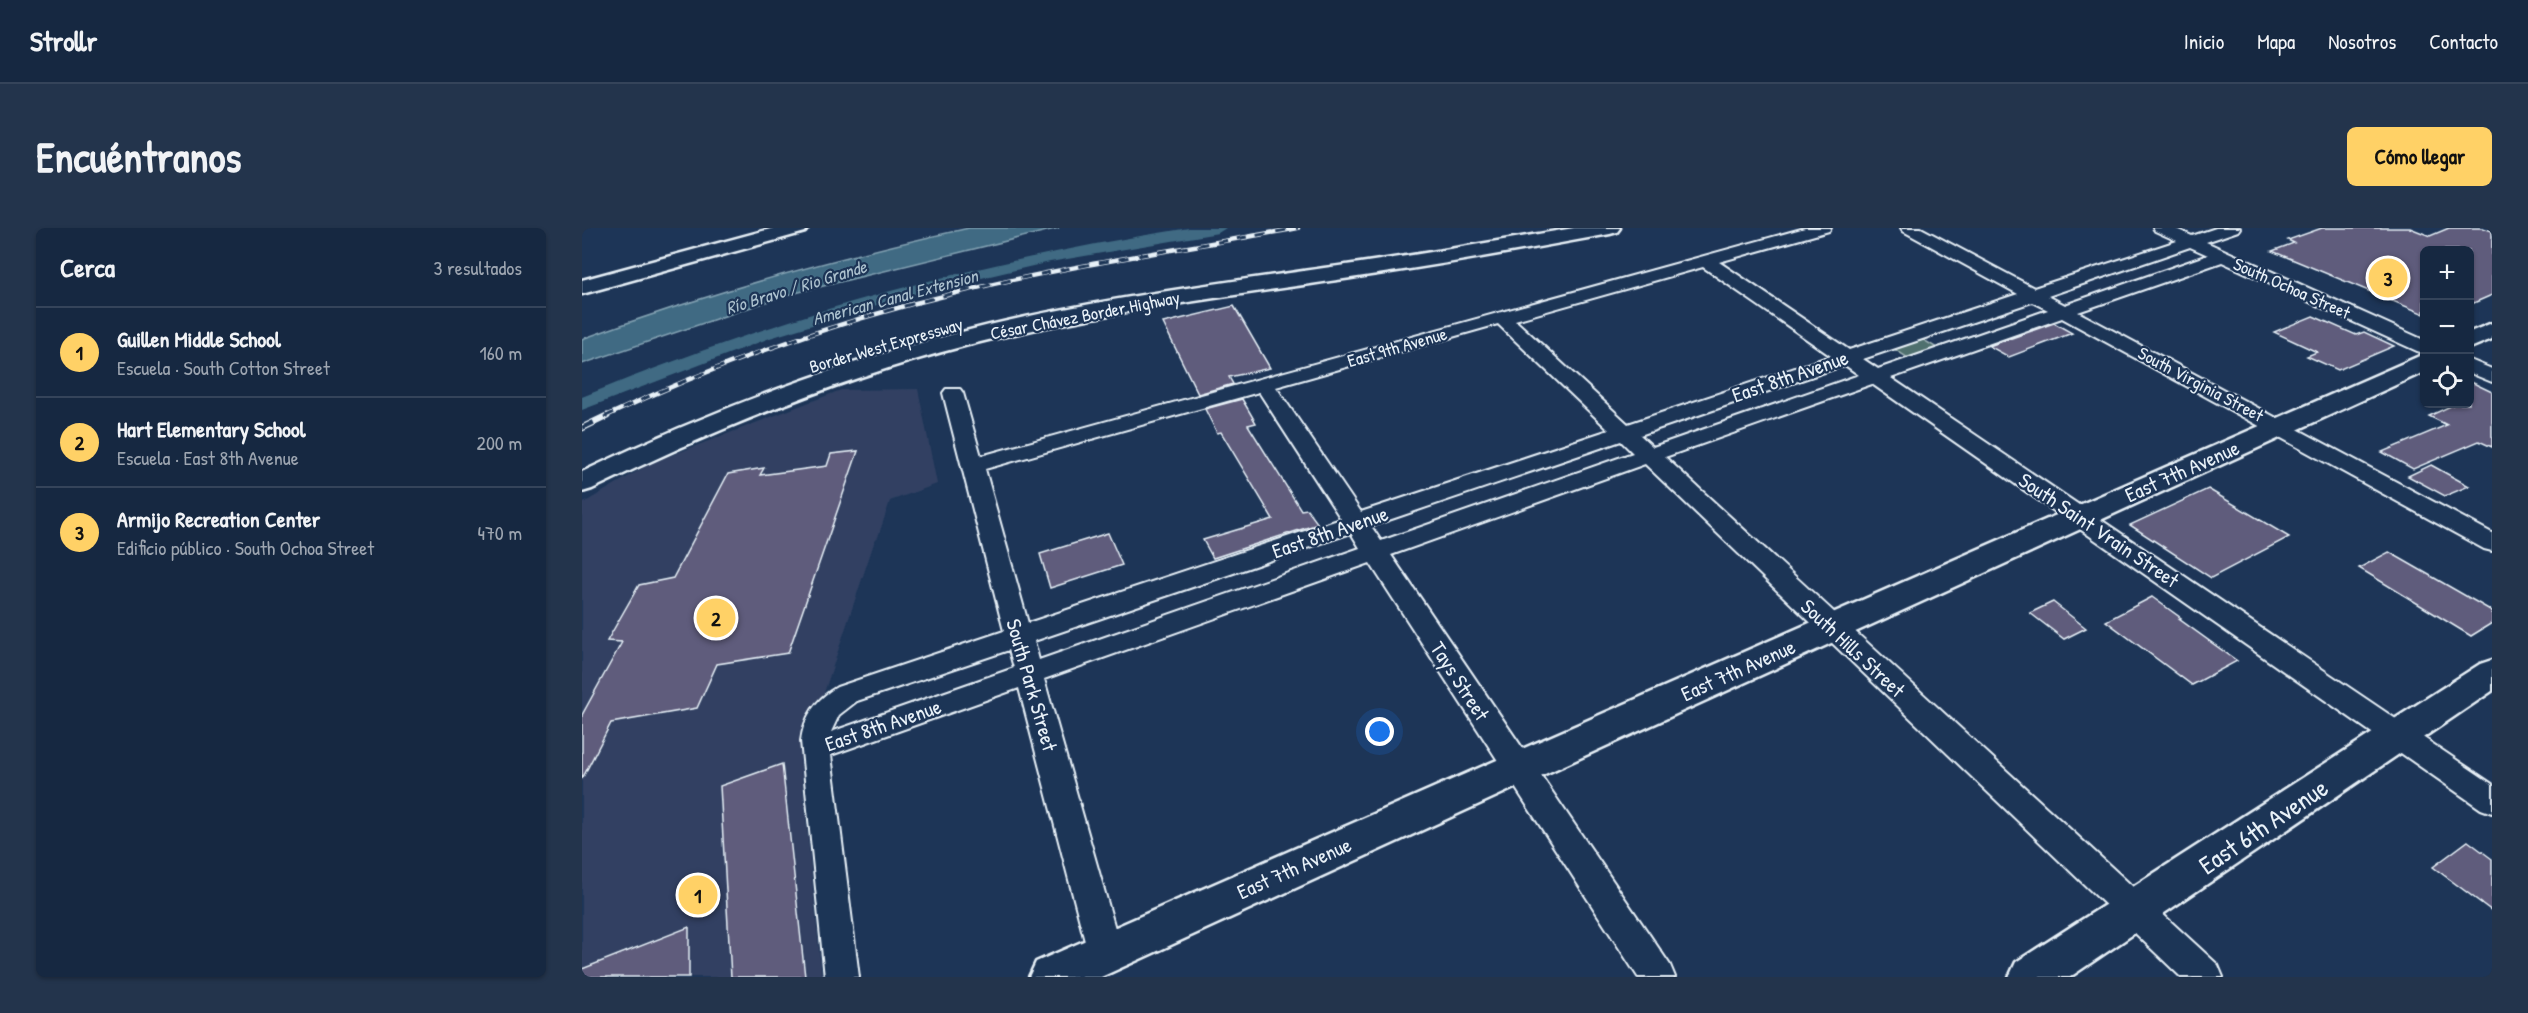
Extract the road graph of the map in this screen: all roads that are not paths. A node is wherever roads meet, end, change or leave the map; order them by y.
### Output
1 (740, 228) edge
2 (798, 228) edge
3 (1526, 228) edge
4 (1610, 228) edge
5 (1823, 228) edge
6 (1909, 228) edge
7 (2161, 228) edge
8 (2232, 228) edge
9 (2190, 242) junction
10 (2222, 256) junction
11 (1705, 260) junction
12 (582, 272) edge
13 (582, 287) edge
14 (2034, 295) junction
15 (2064, 311) junction
16 (1501, 317) junction
17 (2492, 330) edge
18 (2474, 339) edge
19 (2420, 345) edge
20 (1847, 357) junction
21 (2420, 364) edge
22 (2474, 368) edge
23 (2492, 376) edge
24 (1875, 377) junction
25 (1264, 384) junction
26 (953, 393) dead end
27 (2281, 427) junction
28 (1626, 432) junction
29 (1650, 455) junction
30 (582, 461) edge
31 (971, 466) junction
32 (582, 483) edge
33 (2079, 516) junction
34 (1355, 523) junction
35 (2492, 543) edge
36 (1376, 552) junction
37 (1832, 628) junction
38 (1017, 635) junction
39 (1031, 674) junction
40 (2492, 674) edge
41 (2399, 736) junction
42 (816, 749) junction
43 (1518, 769) junction
44 (2492, 800) edge
45 (2135, 910) junction
46 (1108, 965) edge
47 (842, 977) edge
48 (1052, 977) edge
49 (1658, 977) edge
50 (2032, 977) edge
51 (2206, 977) edge

1 - 12 main road
2 - 13 main road
3 - 30 main road, Border West Expressway
4 - 32 main road, César Chávez Border Highway
5 - 11 street, East 9th Avenue
6 - 14 street, South Virginia Street
7 - 9 street, South Ochoa Street
8 - 9 street, East 8th Avenue
9 - 10 street, South Ochoa Street
9 - 14 street, East 8th Avenue
10 - 15 street, East 8th Avenue
10 - 19 street, South Ochoa Street
11 - 16 street, East 9th Avenue
11 - 20 street, South Saint Vrain Street
14 - 15 street, South Virginia Street
14 - 20 street, East 8th Avenue
15 - 24 street, East 8th Avenue
15 - 27 street, South Virginia Street
16 - 25 street, East 9th Avenue
16 - 28 street, South Hills Street
17 - 18 main road
20 - 24 street, South Saint Vrain Street
20 - 28 street, East 8th Avenue
21 - 27 main road, East 7th Avenue
22 - 23 street
24 - 29 street, East 8th Avenue
24 - 33 street, South Saint Vrain Street
25 - 31 street, East 9th Avenue
25 - 34 street, Tays Street
26 - 31 street, South Park Street
27 - 33 main road, East 7th Avenue
27 - 35 street, South Virginia Street
28 - 29 street, South Hills Street
28 - 34 street, East 8th Avenue
29 - 36 street, East 8th Avenue
29 - 37 street, South Hills Street
31 - 38 street, South Park Street
33 - 37 main road, East 7th Avenue
33 - 41 street, South Saint Vrain Street
34 - 36 street, Tays Street
34 - 38 street, East 8th Avenue
36 - 39 street, East 8th Avenue
36 - 43 street, Tays Street
37 - 43 main road, East 7th Avenue
37 - 45 street, South Hills Street
38 - 39 street, South Park Street
38 - 42 street, East 8th Avenue
39 - 42 street, East 8th Avenue
39 - 46 street, South Park Street
40 - 41 main road, East 6th Avenue
41 - 44 street, South Saint Vrain Street
41 - 45 main road, East 6th Avenue
42 - 47 street
43 - 46 main road, East 7th Avenue
43 - 49 street, Tays Street
45 - 50 main road, East 6th Avenue
45 - 51 street, South Hills Street
46 - 48 main road, East 7th Avenue

